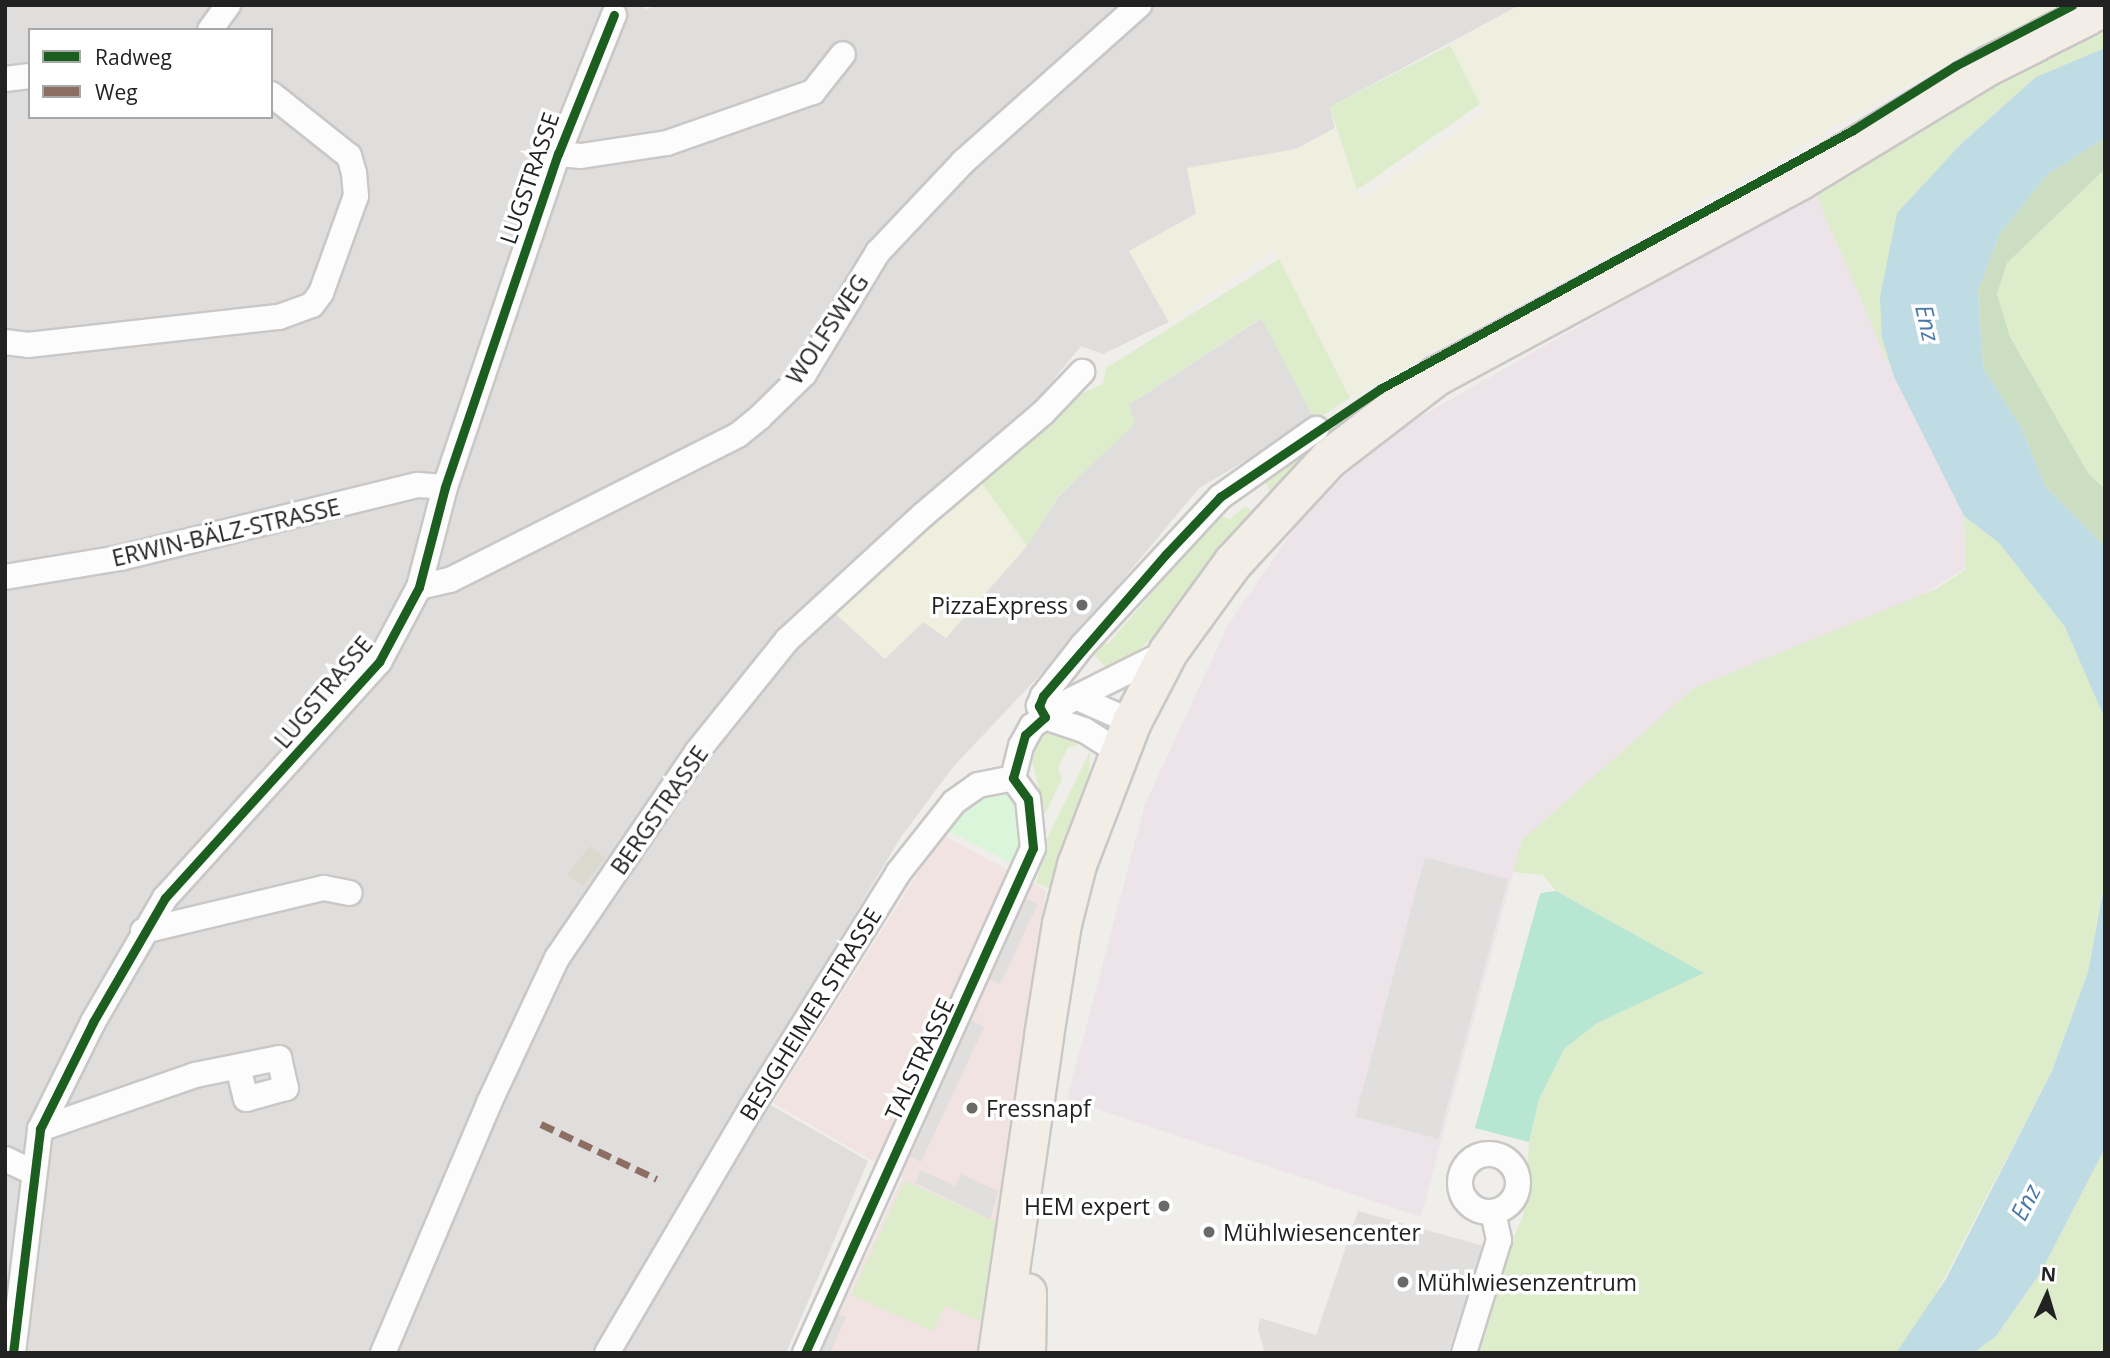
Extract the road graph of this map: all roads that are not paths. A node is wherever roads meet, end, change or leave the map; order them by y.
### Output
1 (228, 5) edge
2 (1139, 5) edge
3 (2105, 7) edge
4 (614, 15) dead end
5 (211, 28) edge
6 (843, 54) dead end
7 (28, 76) edge
8 (5, 79) edge
9 (273, 96) edge
10 (558, 154) junction
11 (5, 342) edge
12 (1082, 372) dead end
13 (1316, 429) dead end
14 (445, 487) junction
15 (5, 578) edge
16 (419, 587) junction
17 (1169, 651) junction
18 (1067, 664) junction
19 (1089, 694) junction
20 (1045, 717) junction
21 (1125, 737) junction
22 (1013, 778) junction
23 (350, 893) dead end
24 (143, 931) junction
25 (238, 1068) dead end
26 (40, 1129) junction
27 (5, 1159) edge
28 (31, 1171) junction
29 (1026, 1176) junction
30 (1493, 1212) dead end
31 (16, 1218) edge
32 (13, 1353) edge
33 (383, 1353) edge
34 (607, 1353) edge
35 (805, 1353) edge
36 (998, 1353) edge
37 (1026, 1353) edge
38 (1464, 1353) edge

1 - 5 street
2 - 16 street, WOLFSWEG
3 - 17 main road
4 - 10 street, LUGSTRASSE
6 - 10 street
7 - 8 street
9 - 11 street
10 - 14 street, LUGSTRASSE
12 - 33 street, BERGSTRASSE
13 - 18 street
14 - 15 street, ERWIN-BÄLZ-STRASSE
14 - 16 street, LUGSTRASSE
16 - 24 street, LUGSTRASSE
17 - 19 street
17 - 21 main road
18 - 19 street
18 - 20 street
19 - 20 street
19 - 21 street
20 - 21 street
20 - 22 street
21 - 29 main road
22 - 34 street, BESIGHEIMER STRASSE
22 - 35 street, TALSTRASSE
23 - 24 street
24 - 26 street, LUGSTRASSE
25 - 26 street
26 - 28 street, LUGSTRASSE
27 - 28 street
28 - 31 street, LUGSTRASSE
29 - 36 main road
29 - 37 main road
30 - 38 street
31 - 32 street, LUGSTRASSE

